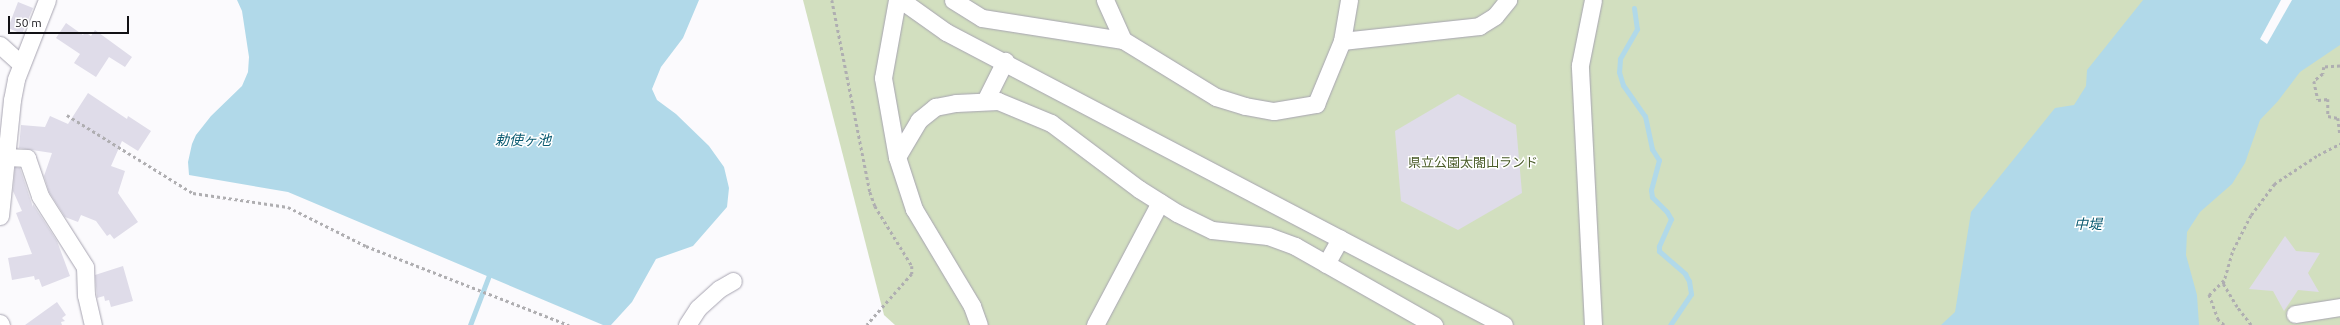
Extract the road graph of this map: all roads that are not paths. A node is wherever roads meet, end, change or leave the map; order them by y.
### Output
1 (47, 0) edge
2 (897, 0) edge
3 (901, 0) edge
4 (953, 0) edge
5 (1105, 0) edge
6 (1349, 0) edge
7 (1508, 0) edge
8 (1593, 0) edge
9 (1122, 40) junction
10 (1342, 41) junction
11 (0, 45) edge
12 (1005, 61) junction
13 (21, 64) junction
14 (984, 101) junction
15 (897, 157) junction
16 (7, 158) junction
17 (1160, 202) junction
18 (0, 216) edge
19 (1340, 239) junction
20 (1326, 264) junction
21 (733, 281) dead end
22 (2340, 307) edge
23 (2295, 314) dead end
24 (1494, 323) edge
25 (93, 325) edge
26 (687, 325) edge
27 (979, 325) edge
28 (1095, 325) edge
29 (1434, 325) edge
30 (1593, 325) edge

1 - 13 street
2 - 15 street
3 - 12 street
4 - 9 street
5 - 9 street
6 - 10 street
7 - 10 street
8 - 30 street
9 - 10 street
11 - 13 street
12 - 14 street
12 - 19 street
13 - 16 street
14 - 15 street
14 - 17 street
15 - 27 street
16 - 18 street
16 - 25 street
17 - 20 street
17 - 28 street
19 - 20 street
19 - 24 street
20 - 29 street
21 - 26 street
22 - 23 street

